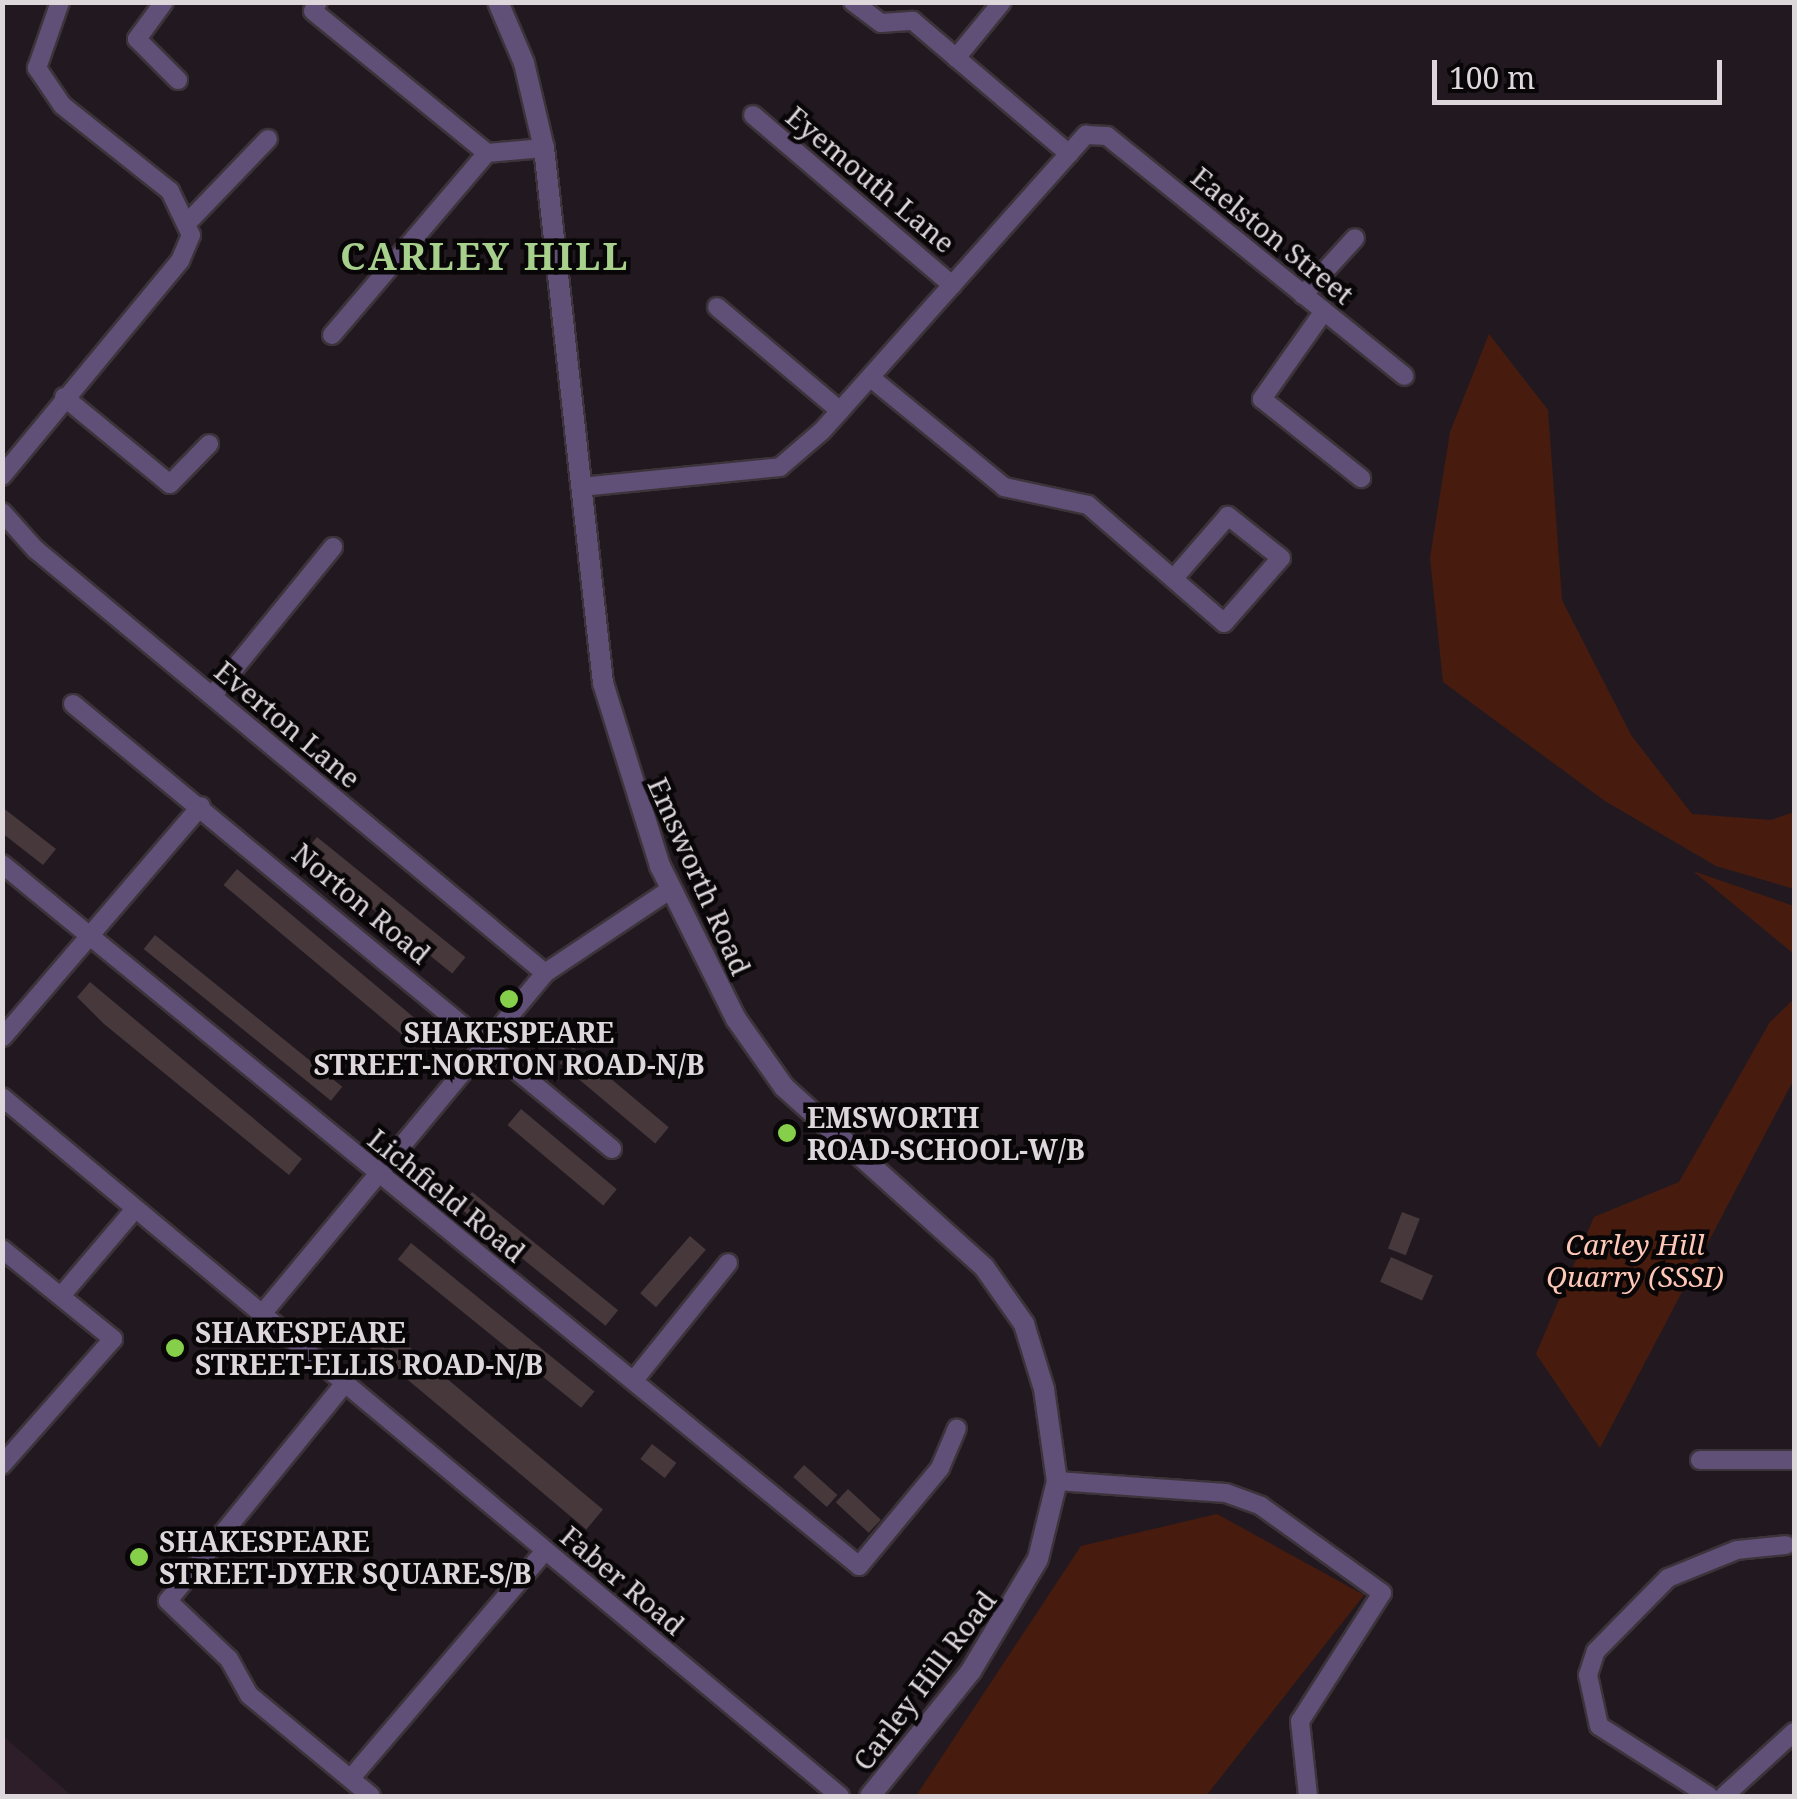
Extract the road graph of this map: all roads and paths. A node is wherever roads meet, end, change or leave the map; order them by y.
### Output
1 (60, 2) edge
2 (164, 2) edge
3 (318, 2) edge
4 (498, 2) edge
5 (852, 2) edge
6 (1002, 2) edge
7 (912, 12) edge
8 (956, 58) junction
9 (178, 80) dead end
10 (753, 115) dead end
11 (1107, 136) joint
12 (268, 138) dead end
13 (544, 148) junction
14 (486, 153) junction
15 (1069, 154) junction
16 (191, 218) junction
17 (1355, 238) dead end
18 (952, 285) junction
19 (1303, 295) junction
20 (718, 307) dead end
21 (1324, 311) junction
22 (332, 336) dead end
23 (1404, 376) dead end
24 (871, 378) junction
25 (64, 397) junction
26 (840, 411) junction
27 (209, 444) dead end
28 (2, 476) edge
29 (1361, 478) dead end
30 (581, 487) junction
31 (2, 512) edge
32 (333, 547) dead end
33 (1174, 578) junction
34 (212, 696) junction
35 (73, 704) dead end
36 (201, 806) junction
37 (2, 864) edge
38 (670, 889) junction
39 (88, 937) junction
40 (545, 973) junction
41 (4, 1037) edge
42 (487, 1043) junction
43 (2, 1096) edge
44 (612, 1149) dead end
45 (377, 1175) junction
46 (135, 1209) junction
47 (2, 1248) edge
48 (728, 1263) dead end
49 (61, 1296) junction
50 (262, 1314) junction
51 (634, 1380) junction
52 (345, 1383) junction
53 (956, 1428) dead end
54 (1700, 1460) dead end
55 (1794, 1460) edge
56 (2, 1465) edge
57 (1057, 1482) junction
58 (1786, 1545) dead end
59 (545, 1550) junction
60 (1794, 1732) edge
61 (351, 1778) junction
62 (371, 1796) edge
63 (840, 1796) edge
64 (870, 1796) edge
65 (1308, 1796) edge
66 (1709, 1796) edge
67 (1724, 1796) edge

1 - 16 street
2 - 9 street
3 - 14 street
4 - 13 street, Emsworth Road
5 - 7 street
6 - 8 street
7 - 8 street
8 - 15 street
10 - 18 street, Eyemouth Lane
11 - 15 street, Eyemouth Lane
11 - 19 street, Eaelston Street
12 - 16 street
13 - 14 street
13 - 30 street, Emsworth Road
14 - 22 street
15 - 18 street, Eyemouth Lane
16 - 25 street
17 - 19 street
18 - 24 street, Eyemouth Lane
19 - 21 street, Eaelston Street
20 - 26 street
21 - 23 street, Eaelston Street
21 - 29 street
24 - 26 street, Eyemouth Lane
24 - 33 street
25 - 27 street
25 - 28 street
26 - 30 street, Eyemouth Lane
30 - 38 street, Emsworth Road
31 - 34 street, Everton Lane
32 - 34 street
33 - 33 street
34 - 40 street, Everton Lane
35 - 36 street, Norton Road
36 - 39 street
36 - 42 street, Norton Road
37 - 39 street, Lichfield Road
38 - 40 street
38 - 57 street, Emsworth Road
39 - 41 street
39 - 45 street, Lichfield Road
40 - 42 street
42 - 44 street, Norton Road
42 - 45 street
43 - 46 street, Faber Road
45 - 50 street
45 - 51 street, Lichfield Road
46 - 49 street
46 - 50 street, Faber Road
47 - 49 street
48 - 51 street
49 - 56 street
50 - 52 street, Faber Road
51 - 53 street, Lichfield Road
52 - 59 street, Faber Road
52 - 61 street
54 - 55 street
57 - 64 street, Carley Hill Road
57 - 65 street
58 - 66 street
59 - 61 street
59 - 63 street, Faber Road
60 - 67 street
61 - 62 street

